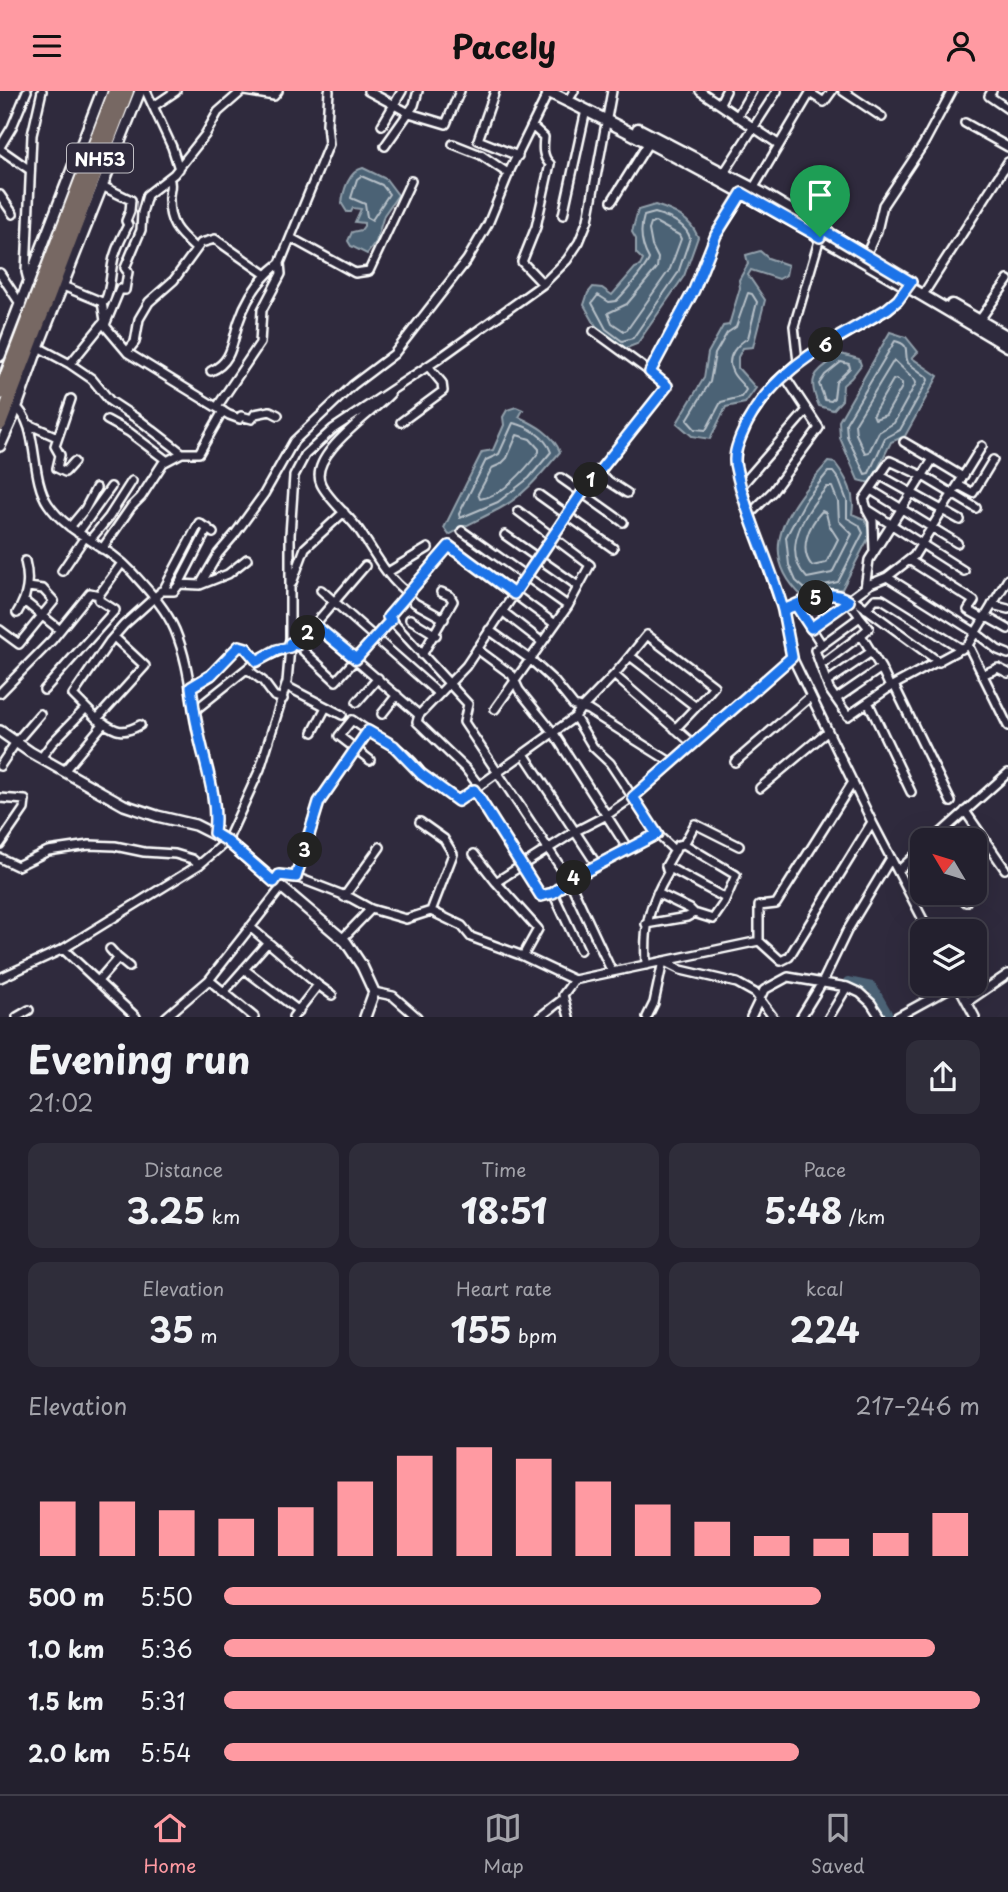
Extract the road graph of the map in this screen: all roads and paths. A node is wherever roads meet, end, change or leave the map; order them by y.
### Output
1 (27, 91) edge
2 (42, 91) edge
3 (102, 91) edge
4 (115, 91) edge
5 (127, 91) edge
6 (140, 91) edge
7 (146, 91) edge
8 (176, 91) edge
9 (243, 91) edge
10 (278, 91) edge
11 (329, 91) edge
12 (368, 91) edge
13 (402, 91) edge
14 (418, 91) edge
15 (460, 91) edge
16 (495, 91) edge
17 (548, 91) edge
18 (612, 91) edge
19 (700, 91) edge
20 (726, 91) edge
21 (752, 91) edge
22 (777, 91) edge
23 (832, 91) edge
24 (844, 91) edge
25 (953, 91) edge
26 (992, 91) edge
27 (569, 93) edge
28 (720, 103) junction
29 (394, 105) junction
30 (153, 106) junction
31 (1008, 109) edge
32 (586, 110) junction
33 (409, 113) junction
34 (608, 116) junction
35 (737, 117) junction
36 (882, 117) dead end
37 (965, 123) dead end
38 (382, 125) dead end
39 (532, 126) junction
40 (753, 128) junction
41 (649, 142) junction
42 (453, 144) dead end
43 (778, 144) junction
44 (385, 146) dead end
45 (1008, 147) edge
46 (0, 148) edge
47 (518, 156) junction
48 (1007, 165) edge
49 (179, 169) junction
50 (30, 170) junction
51 (724, 173) junction
52 (509, 174) junction
53 (169, 178) junction
54 (411, 181) dead end
55 (102, 186) junction
56 (747, 189) junction
57 (0, 195) edge
58 (612, 201) dead end
59 (13, 214) dead end
60 (563, 215) dead end
61 (70, 224) junction
62 (821, 233) junction
63 (291, 238) junction
64 (196, 249) junction
65 (866, 255) junction
66 (280, 263) junction
67 (0, 273) edge
68 (265, 274) junction
69 (1008, 280) edge
70 (29, 284) junction
71 (543, 284) junction
72 (909, 284) junction
73 (63, 286) junction
74 (926, 290) junction
75 (102, 302) junction
76 (21, 305) junction
77 (979, 321) junction
78 (105, 323) junction
79 (594, 331) dead end
80 (1008, 337) edge
81 (38, 347) junction
82 (1008, 347) edge
83 (127, 352) junction
84 (0, 356) edge
85 (798, 362) junction
86 (71, 364) junction
87 (428, 366) junction
88 (211, 371) dead end
89 (650, 372) junction
90 (783, 375) junction
91 (397, 386) junction
92 (71, 399) dead end
93 (8, 401) edge
94 (220, 409) junction
95 (807, 410) junction
96 (278, 415) dead end
97 (107, 420) dead end
98 (401, 422) dead end
99 (0, 424) edge
100 (28, 424) junction
101 (57, 437) junction
102 (904, 442) dead end
103 (0, 446) edge
104 (982, 446) dead end
105 (182, 453) junction
106 (933, 459) junction
107 (166, 460) junction
108 (993, 460) dead end
109 (74, 462) dead end
110 (596, 473) junction
111 (965, 474) junction
112 (881, 476) junction
113 (923, 476) junction
114 (561, 478) dead end
115 (980, 480) junction
116 (132, 481) dead end
117 (741, 485) junction
118 (958, 485) junction
119 (111, 487) dead end
120 (96, 488) dead end
121 (871, 490) junction
122 (582, 493) junction
123 (627, 493) dead end
124 (913, 493) junction
125 (953, 494) junction
126 (539, 495) dead end
127 (976, 508) dead end
128 (867, 509) junction
129 (902, 509) junction
130 (943, 510) junction
131 (517, 511) dead end
132 (344, 512) junction
133 (567, 514) junction
134 (749, 515) junction
135 (960, 520) dead end
136 (623, 522) dead end
137 (891, 526) junction
138 (70, 527) junction
139 (932, 528) junction
140 (462, 531) dead end
141 (505, 535) dead end
142 (84, 536) junction
143 (552, 537) junction
144 (957, 543) dead end
145 (922, 544) junction
146 (428, 548) dead end
147 (612, 548) dead end
148 (102, 549) junction
149 (874, 553) junction
150 (247, 559) dead end
151 (538, 559) junction
152 (909, 560) junction
153 (25, 561) dead end
154 (122, 563) junction
155 (365, 566) dead end
156 (62, 571) dead end
157 (964, 571) dead end
158 (388, 572) junction
159 (527, 577) junction
160 (887, 577) junction
161 (179, 584) junction
162 (1007, 584) edge
163 (200, 585) junction
164 (578, 586) junction
165 (28, 587) junction
166 (864, 588) junction
167 (290, 590) junction
168 (321, 590) dead end
169 (441, 592) dead end
170 (158, 594) junction
171 (407, 594) junction
172 (514, 594) junction
173 (99, 595) junction
174 (850, 599) junction
175 (24, 601) junction
176 (335, 602) junction
177 (796, 605) junction
178 (992, 605) junction
179 (568, 606) junction
180 (866, 609) junction
181 (1008, 609) edge
182 (783, 610) junction
183 (502, 611) junction
184 (17, 613) dead end
185 (42, 615) junction
186 (860, 617) junction
187 (984, 618) junction
188 (410, 619) dead end
189 (444, 619) junction
190 (391, 620) junction
191 (555, 624) junction
192 (315, 625) junction
193 (811, 628) junction
194 (1008, 629) edge
195 (0, 630) edge
196 (60, 630) junction
197 (489, 630) junction
198 (976, 633) junction
199 (436, 635) junction
200 (860, 635) junction
201 (114, 637) junction
202 (374, 638) junction
203 (542, 642) junction
204 (292, 645) junction
205 (822, 645) junction
206 (965, 647) junction
207 (477, 649) junction
208 (871, 652) junction
209 (1008, 654) edge
210 (422, 656) junction
211 (631, 656) junction
212 (792, 657) junction
213 (356, 659) junction
214 (531, 660) junction
215 (257, 661) junction
216 (939, 662) junction
217 (821, 665) junction
218 (881, 668) junction
219 (247, 669) junction
220 (1008, 673) edge
221 (614, 675) junction
222 (982, 675) junction
223 (378, 678) junction
224 (336, 681) junction
225 (515, 682) junction
226 (827, 682) junction
227 (448, 684) junction
228 (286, 686) junction
229 (892, 686) junction
230 (191, 687) junction
231 (330, 689) dead end
232 (44, 691) dead end
233 (0, 693) edge
234 (439, 694) junction
235 (397, 695) junction
236 (811, 696) junction
237 (283, 699) junction
238 (836, 699) junction
239 (357, 702) dead end
240 (869, 704) junction
241 (326, 707) junction
242 (696, 707) junction
243 (86, 708) junction
244 (581, 708) junction
245 (495, 709) dead end
246 (194, 711) junction
247 (40, 714) dead end
248 (382, 714) dead end
249 (342, 715) dead end
250 (419, 715) junction
251 (575, 717) junction
252 (101, 721) junction
253 (139, 725) dead end
254 (1008, 725) edge
255 (675, 729) junction
256 (0, 731) edge
257 (368, 731) junction
258 (828, 731) junction
259 (313, 732) dead end
260 (554, 733) junction
261 (16, 742) junction
262 (692, 744) junction
263 (356, 748) junction
264 (524, 754) junction
265 (41, 758) junction
266 (370, 759) dead end
267 (735, 762) dead end
268 (672, 763) junction
269 (0, 766) edge
270 (64, 771) junction
271 (499, 773) junction
272 (1008, 773) edge
273 (853, 782) junction
274 (476, 788) junction
275 (760, 788) dead end
276 (911, 792) dead end
277 (633, 797) junction
278 (0, 798) edge
279 (951, 802) dead end
280 (965, 811) junction
281 (607, 815) junction
282 (420, 822) dead end
283 (872, 823) junction
284 (946, 828) edge
285 (576, 831) junction
286 (214, 833) junction
287 (657, 834) junction
288 (227, 841) junction
289 (0, 844) edge
290 (684, 844) junction
291 (739, 846) dead end
292 (380, 847) dead end
293 (549, 849) junction
294 (628, 849) junction
295 (675, 851) junction
296 (474, 854) dead end
297 (0, 857) edge
298 (891, 858) junction
299 (910, 860) edge
300 (199, 865) junction
301 (597, 865) junction
302 (523, 866) junction
303 (666, 866) junction
304 (1005, 869) dead end
305 (898, 871) junction
306 (296, 877) junction
307 (569, 880) junction
308 (496, 882) junction
309 (277, 885) junction
310 (553, 893) junction
311 (656, 893) junction
312 (344, 897) junction
313 (725, 898) junction
314 (371, 909) junction
315 (431, 911) junction
316 (694, 913) junction
317 (923, 919) edge
318 (646, 924) junction
319 (250, 927) junction
320 (342, 939) junction
321 (759, 941) junction
322 (268, 942) junction
323 (63, 949) junction
324 (110, 949) dead end
325 (580, 950) dead end
326 (523, 956) junction
327 (118, 958) junction
328 (663, 961) junction
329 (646, 965) junction
330 (129, 967) dead end
331 (244, 969) junction
332 (612, 972) junction
333 (1008, 974) edge
334 (0, 978) edge
335 (209, 980) junction
336 (574, 980) junction
337 (97, 981) junction
338 (823, 981) junction
339 (318, 985) junction
340 (847, 987) junction
341 (224, 992) junction
342 (374, 992) junction
343 (332, 995) dead end
344 (935, 996) edge
345 (964, 996) edge
346 (563, 999) junction
347 (760, 1000) junction
348 (967, 1002) junction
349 (29, 1010) dead end
350 (296, 1014) edge
351 (17, 1017) edge
352 (135, 1017) edge
353 (166, 1017) edge
354 (254, 1017) edge
355 (365, 1017) edge
356 (417, 1017) edge
357 (540, 1017) edge
358 (569, 1017) edge
359 (647, 1017) edge
360 (751, 1017) edge
361 (773, 1017) edge
362 (801, 1017) edge
363 (829, 1017) edge
364 (880, 1017) edge
365 (897, 1017) edge
366 (975, 1017) edge

1 - 46 street
2 - 50 street
3 - 70 street
4 - 61 highway, NH53
5 - 61 highway, NH53
6 - 55 street
7 - 30 street
8 - 30 street
9 - 10 street
9 - 49 street
11 - 63 street
12 - 29 street
13 - 29 street
14 - 33 street
15 - 33 street
16 - 47 street
17 - 32 main road
17 - 39 street
18 - 34 street
19 - 28 street
20 - 28 street
21 - 35 street
22 - 40 street
23 - 43 street
24 - 36 street
25 - 65 street
26 - 31 street
27 - 34 main road
28 - 35 street
29 - 33 street
29 - 38 street
30 - 49 street
32 - 34 main road
32 - 60 street
33 - 44 street
34 - 41 main road
34 - 51 main road
34 - 71 street
35 - 40 street
37 - 45 street
39 - 47 street
39 - 71 street
40 - 43 street
40 - 51 street
41 - 56 main road
41 - 58 street
42 - 52 street
43 - 56 street
46 - 50 street
47 - 52 street
48 - 74 street
49 - 53 street
50 - 70 street
51 - 56 main road
52 - 163 street
53 - 64 street
53 - 78 street
54 - 63 street
55 - 73 street
55 - 75 street
56 - 62 main road
56 - 89 street
57 - 59 street
61 - 93 highway, NH53
62 - 65 main road
62 - 72 main road
62 - 85 street
63 - 66 street
64 - 68 street
64 - 83 street
65 - 72 main road
66 - 68 street
66 - 94 street
67 - 76 street
68 - 88 street
69 - 77 street
70 - 76 street
71 - 87 street
72 - 74 main road
72 - 82 main road
72 - 85 street
73 - 75 street
73 - 81 street
74 - 77 main road
75 - 78 street
76 - 84 street
77 - 80 main road
78 - 83 street
78 - 86 street
79 - 89 street
81 - 86 street
81 - 93 street
83 - 94 street
85 - 90 street
86 - 105 street
87 - 91 street
87 - 98 street
89 - 110 street
90 - 95 street
90 - 117 street
91 - 132 street
91 - 167 street
92 - 101 street
93 - 99 highway, NH53
93 - 100 street
93 - 103 street
94 - 96 street
94 - 105 street
95 - 117 street
95 - 134 street
97 - 107 street
100 - 101 street
100 - 138 street
101 - 109 street
102 - 106 street
104 - 111 street
105 - 107 street
106 - 111 street
106 - 113 street
107 - 148 street
108 - 115 street
110 - 122 street
110 - 123 street
111 - 115 street
111 - 118 street
112 - 113 street
112 - 121 street
112 - 124 street
113 - 124 street
113 - 125 street
114 - 122 street
115 - 118 street
116 - 142 street
117 - 134 street
118 - 125 street
119 - 142 street
120 - 138 street
121 - 128 street
121 - 129 street
122 - 133 street
122 - 136 street
124 - 129 street
124 - 130 street
125 - 127 street
125 - 130 street
126 - 133 street
128 - 137 street
128 - 149 street
129 - 137 street
129 - 139 street
130 - 135 street
130 - 139 street
131 - 143 street
132 - 158 street
132 - 167 street
133 - 143 street
133 - 147 street
134 - 182 street
137 - 145 street
137 - 149 street
138 - 142 street
139 - 144 street
139 - 145 street
140 - 159 street
141 - 151 street
142 - 148 street
142 - 156 street
143 - 151 street
143 - 164 street
145 - 152 street
145 - 157 street
146 - 158 street
148 - 154 street
149 - 166 street
150 - 163 street
151 - 159 street
151 - 164 street
152 - 160 street
152 - 187 street
153 - 165 street
154 - 170 street
154 - 173 street
155 - 176 street
158 - 171 street
159 - 172 street
159 - 179 street
160 - 166 street
160 - 198 street
161 - 163 street
161 - 170 street
161 - 170 street
162 - 178 street
164 - 179 street
165 - 175 street
165 - 185 street
166 - 174 street
167 - 204 street
168 - 176 street
169 - 189 street
170 - 201 street
170 - 230 street
171 - 172 street
171 - 189 street
171 - 190 street
172 - 183 street
172 - 191 street
173 - 196 street
173 - 232 street
174 - 177 street
174 - 180 street
174 - 186 street
174 - 193 street
175 - 184 street
175 - 185 street
176 - 192 street
176 - 202 street
177 - 182 street
177 - 193 street
178 - 181 street
178 - 187 street
179 - 191 street
180 - 206 street
180 - 216 street
182 - 212 street
183 - 197 street
183 - 203 street
185 - 195 street
185 - 196 street
186 - 200 street
186 - 205 street
187 - 194 street
187 - 198 street
188 - 199 street
189 - 199 street
190 - 202 street
190 - 210 street
191 - 203 street
192 - 204 street
192 - 213 street
193 - 205 street
196 - 233 street
197 - 207 street
197 - 214 street
198 - 206 street
198 - 209 street
199 - 210 street
200 - 208 street
200 - 217 street
201 - 243 street
201 - 252 street
202 - 213 street
202 - 234 street
203 - 214 street
204 - 215 street
204 - 224 street
204 - 228 street
205 - 217 street
206 - 216 street
206 - 222 street
207 - 225 street
207 - 227 street
208 - 218 street
208 - 226 street
210 - 227 street
211 - 221 street
211 - 242 street
211 - 242 street
212 - 236 street
212 - 262 street
213 - 223 street
213 - 224 street
214 - 225 street
214 - 244 street
215 - 219 street
215 - 230 street
216 - 229 street
217 - 226 street
218 - 229 street
218 - 238 street
219 - 237 street
219 - 246 street
220 - 222 street
221 - 244 street
221 - 255 street
222 - 254 street
223 - 235 street
223 - 239 street
224 - 231 street
225 - 245 street
225 - 260 street
226 - 238 street
227 - 234 street
227 - 271 street
228 - 237 street
228 - 241 street
229 - 240 street
229 - 279 street
230 - 246 street
234 - 250 street
235 - 248 street
235 - 250 street
236 - 258 street
236 - 267 street
237 - 288 street
238 - 240 street
240 - 276 street
241 - 249 street
241 - 259 street
242 - 255 street
243 - 252 street
243 - 265 street
244 - 251 street
244 - 268 street
246 - 286 street
247 - 261 street
250 - 274 street
251 - 260 street
251 - 277 street
252 - 253 street
252 - 270 street
255 - 262 street
256 - 261 street
257 - 263 street
257 - 263 street
257 - 274 street
258 - 273 street
258 - 275 street
260 - 264 street
260 - 281 street
261 - 265 street
261 - 269 street
262 - 268 street
263 - 266 street
263 - 306 street
264 - 271 street
264 - 285 street
265 - 270 street
268 - 277 street
270 - 286 street
271 - 274 street
271 - 293 street
272 - 280 street
273 - 283 street
273 - 321 street
274 - 302 street
277 - 281 street
277 - 287 street
278 - 289 street
280 - 284 street
280 - 304 street
281 - 285 street
281 - 294 street
282 - 315 street
283 - 298 street
283 - 321 street
285 - 293 street
285 - 301 street
286 - 288 street
287 - 294 street
287 - 295 street
288 - 300 street
288 - 309 street
290 - 291 street
290 - 295 street
290 - 313 street
292 - 312 street
293 - 302 street
293 - 307 street
294 - 301 street
295 - 303 street
296 - 308 street
297 - 300 street
298 - 305 street
298 - 338 street
299 - 305 street
300 - 323 street
301 - 307 street
302 - 308 street
302 - 310 street
303 - 311 street
303 - 313 street
305 - 317 street
306 - 309 street
306 - 312 street
307 - 310 street
307 - 332 street
308 - 326 street
309 - 319 street
309 - 320 street
310 - 325 street
311 - 316 street
311 - 318 street
312 - 314 street
313 - 316 street
314 - 315 street
314 - 320 street
315 - 326 street
316 - 318 street
318 - 329 street
319 - 322 street
319 - 335 street
320 - 342 street
321 - 328 street
322 - 331 street
322 - 339 street
323 - 334 street
323 - 337 street
324 - 327 street
326 - 336 street
327 - 330 street
327 - 337 street
328 - 329 street
328 - 347 street
328 - 359 street
329 - 332 street
331 - 341 street
331 - 350 street
332 - 336 street
333 - 348 street
335 - 341 street
335 - 353 street
336 - 346 street
337 - 352 street
338 - 340 street
338 - 347 street
338 - 362 street
339 - 343 street
339 - 350 street
340 - 363 street
340 - 364 street
341 - 354 street
342 - 355 street
342 - 356 street
344 - 365 street
345 - 348 street
346 - 357 street
346 - 358 street
347 - 360 street
347 - 361 street
348 - 366 street
349 - 351 street

